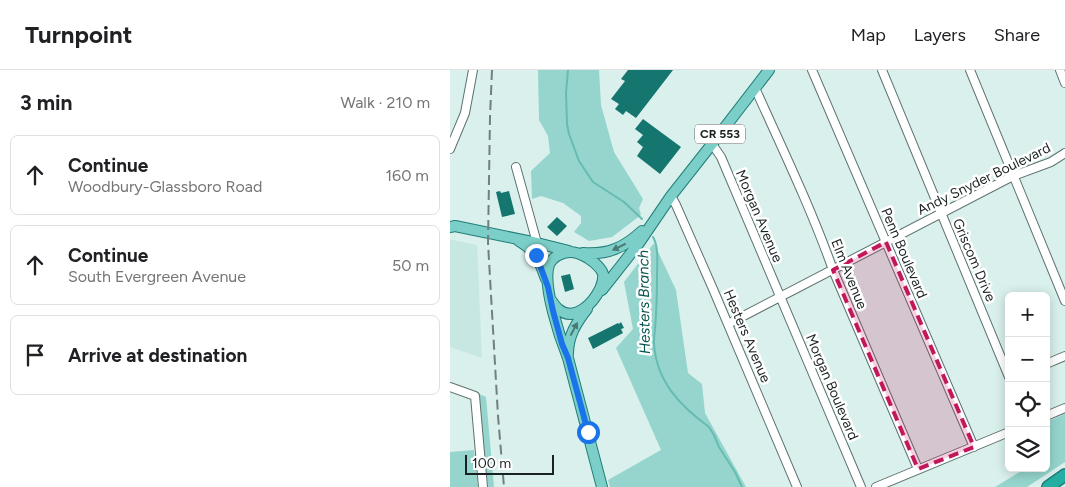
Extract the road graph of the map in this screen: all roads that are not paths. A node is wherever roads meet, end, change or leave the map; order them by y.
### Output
1 (473, 70) edge
2 (769, 70) edge
3 (812, 70) edge
4 (882, 70) edge
5 (970, 70) edge
6 (1060, 70) edge
7 (1065, 83) edge
8 (755, 88) junction
9 (712, 144) junction
10 (450, 149) edge
11 (1065, 153) edge
12 (516, 167) dead end
13 (1013, 176) junction
14 (671, 196) junction
15 (941, 213) junction
16 (654, 220) junction
17 (452, 225) edge
18 (515, 238) junction
19 (886, 242) junction
20 (537, 243) junction
21 (574, 252) junction
22 (833, 270) junction
23 (548, 287) junction
24 (780, 298) junction
25 (551, 300) junction
26 (593, 300) junction
27 (1065, 301) edge
28 (728, 324) junction
29 (1065, 356) edge
30 (568, 358) junction
31 (1050, 362) edge
32 (1005, 367) edge
33 (450, 387) edge
34 (1065, 408) edge
35 (1050, 414) edge
36 (1005, 434) edge
37 (974, 447) junction
38 (918, 469) junction
39 (1065, 475) edge
40 (484, 487) edge
41 (602, 487) edge
42 (797, 487) edge
43 (861, 487) edge
44 (876, 487) edge
45 (1048, 487) edge

1 - 10 street
2 - 8 main road, CR 553
3 - 19 street, Penn Boulevard
4 - 15 street, Griscom Drive
5 - 13 street
6 - 7 street
8 - 9 main road, CR 553
8 - 22 street, Elm Avenue
9 - 14 main road, CR 553
9 - 24 street, Morgan Avenue
11 - 13 street, Andy Snyder Boulevard
12 - 20 street
13 - 15 street, Andy Snyder Boulevard
13 - 27 street
14 - 16 main road, CR 553
14 - 28 street, Hesters Avenue
15 - 19 street, Andy Snyder Boulevard
15 - 32 street, Griscom Drive
16 -> 21 main road, CR 553
16 - 26 main road, CR 553
17 - 18 main road
18 - 20 main road
18 - 23 main road
19 - 22 street, Andy Snyder Boulevard
19 - 37 street, Penn Boulevard
20 - 21 main road
21 - 23 main road
21 - 26 main road
22 - 24 street, Andy Snyder Boulevard
22 - 38 street, Elm Avenue
23 - 25 main road
24 - 28 street, Andy Snyder Boulevard
24 - 43 street, Morgan Boulevard
25 - 26 main road
25 - 30 main road, CR 553
30 -> 26 main road, CR 553
28 - 42 street, Hesters Avenue
29 - 31 street
30 - 41 main road, CR 553
33 - 40 street
34 - 35 street
36 - 37 street
37 - 38 street
38 - 44 street
39 - 45 highway

